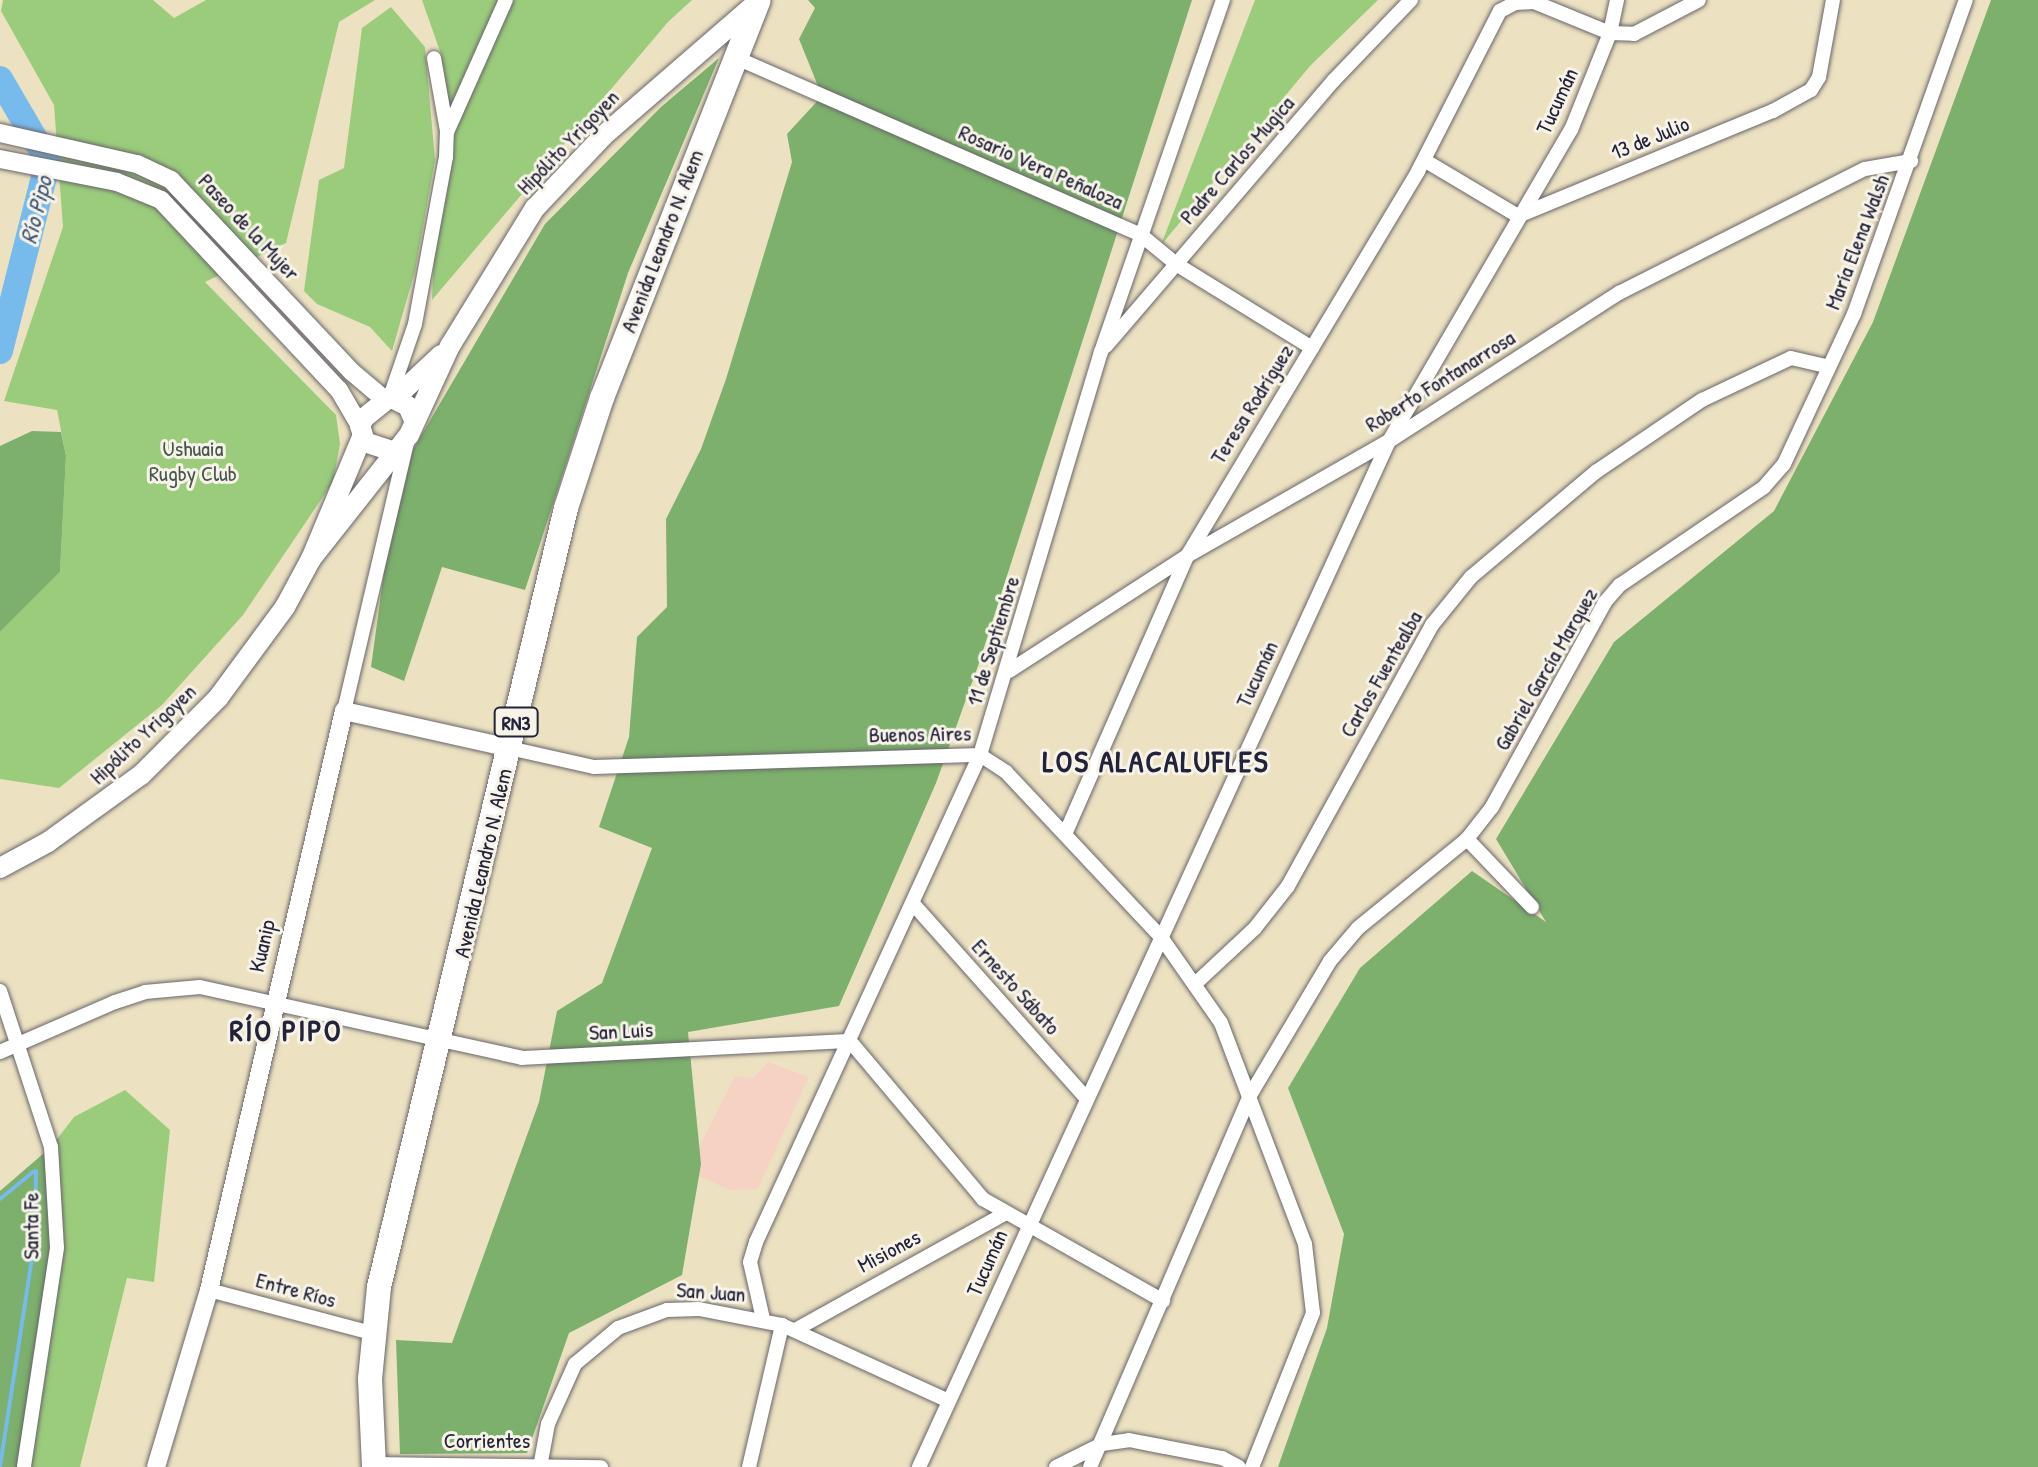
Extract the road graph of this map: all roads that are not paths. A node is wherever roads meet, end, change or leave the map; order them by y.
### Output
1 (506, 0) edge
2 (1223, 0) edge
3 (1411, 0) edge
4 (1617, 0) edge
5 (1699, 0) edge
6 (1833, 0) edge
7 (1966, 0) edge
8 (759, 1) edge
9 (1610, 33) junction
10 (734, 57) junction
11 (434, 58) dead end
12 (447, 131) junction
13 (0, 133) edge
14 (0, 159) edge
15 (1424, 160) junction
16 (1911, 161) junction
17 (1518, 216) junction
18 (1141, 235) junction
19 (1176, 264) junction
20 (450, 346) junction
21 (1312, 348) junction
22 (1101, 352) junction
23 (1829, 367) junction
24 (390, 398) junction
25 (412, 428) junction
26 (361, 431) junction
27 (1389, 441) junction
28 (392, 451) junction
29 (1764, 487) joint
30 (1187, 556) junction
31 (311, 559) junction
32 (1009, 671) junction
33 (344, 711) junction
34 (509, 748) junction
35 (980, 755) junction
36 (1066, 832) junction
37 (1467, 839) junction
38 (0, 868) edge
39 (915, 906) junction
40 (1532, 907) dead end
41 (1161, 937) junction
42 (1195, 984) junction
43 (0, 991) edge
44 (274, 1000) junction
45 (442, 1040) junction
46 (850, 1041) junction
47 (20, 1044) junction
48 (0, 1052) edge
49 (1085, 1097) junction
50 (1249, 1097) junction
51 (1004, 1214) junction
52 (1028, 1228) junction
53 (209, 1290) junction
54 (1163, 1301) junction
55 (763, 1319) junction
56 (789, 1327) junction
57 (372, 1333) junction
58 (949, 1401) junction
59 (1102, 1444) junction
60 (374, 1465) edge
61 (540, 1465) edge
62 (24, 1467) edge
63 (156, 1467) edge
64 (601, 1467) edge
65 (749, 1467) edge
66 (919, 1467) edge
67 (1056, 1467) edge
68 (1090, 1467) edge
69 (1239, 1467) edge
70 (1252, 1467) edge

1 - 12 street
2 - 18 street, 11 de Septiembre
3 - 19 street, Padre Carlos Mugica
4 - 9 street, Tucumán
5 - 9 street
6 - 17 street, 13 de Julio
7 - 16 street, María Elena Walsh
8 - 10 highway, Avenida Leandro N. Alem / RN3
8 - 20 main road, Hipólito Yrigoyen
9 - 15 street, Teresa Rodríguez
9 - 17 street, Tucumán
10 - 18 street, Rosario Vera Peñaloza
10 - 34 highway, Avenida Leandro N. Alem / RN3
11 - 12 street
12 - 24 street
13 - 24 street, Paseo de la Mujer
14 - 26 street, Paseo de la Mujer
15 - 17 street
15 - 21 street, Teresa Rodríguez
16 - 23 street, María Elena Walsh
16 - 27 street, Roberto Fontanarrosa
17 - 27 street, Tucumán
18 - 19 street, Rosario Vera Peñaloza
18 - 22 street, 11 de Septiembre
19 - 21 street, Rosario Vera Peñaloza
19 - 22 street, Padre Carlos Mugica
20 - 24 main road, Hipólito Yrigoyen
20 - 25 main road, Hipólito Yrigoyen
21 - 30 street, Teresa Rodríguez
22 - 32 street, 11 de Septiembre
23 - 29 street, María Elena Walsh
23 - 42 street, Carlos Fuentealba
24 - 25 main road
24 - 26 main road
25 - 28 main road
25 - 33 street, Kuanip
26 - 28 main road
26 - 31 main road, Hipólito Yrigoyen
27 - 30 street, Roberto Fontanarrosa
27 - 41 street, Tucumán
28 - 31 main road, Hipólito Yrigoyen
29 - 37 street, Gabriel García Marquez
30 - 32 street, Roberto Fontanarrosa
30 - 36 street, Teresa Rodríguez
31 - 38 main road, Hipólito Yrigoyen
32 - 35 street, 11 de Septiembre
33 - 34 street, Buenos Aires
33 - 44 street, Kuanip
34 - 35 street, Buenos Aires
34 - 45 highway, Avenida Leandro N. Alem / RN3
35 - 36 street, Buenos Aires
35 - 39 street, 11 de Septiembre
36 - 41 street, Buenos Aires
37 - 40 street
37 - 50 street, Gabriel García Marquez
39 - 46 street, 11 de Septiembre
39 - 49 street, Ernesto Sábato
41 - 42 street, Buenos Aires
41 - 49 street, Tucumán
42 - 50 street, Buenos Aires
43 - 47 street, Santa Fe
44 - 45 street, San Luis
44 - 47 street, San Luis
44 - 53 street, Kuanip
45 - 46 street, San Luis
45 - 57 highway, Avenida Leandro N. Alem / RN3
46 - 51 street
46 - 55 street, 11 de Septiembre
47 - 48 street, San Luis
47 - 62 street, Santa Fe
49 - 52 street, Tucumán
50 - 54 street, Gabriel García Marquez
50 - 70 street, Buenos Aires
51 - 52 street
51 - 56 street, Misiones
52 - 54 street
52 - 58 street, Tucumán
53 - 57 street, Entre Ríos
53 - 63 street, Kuanip
54 - 59 street, Gabriel García Marquez
55 - 56 street, San Juan
55 - 61 street, San Juan
56 - 58 street, San Juan
56 - 65 street
57 - 60 highway, Avenida Leandro N. Alem / RN3
58 - 66 street, Tucumán
59 - 67 street
59 - 68 street, Gabriel García Marquez
59 - 69 street
60 - 61 street, Corrientes
61 - 64 street, Corrientes

